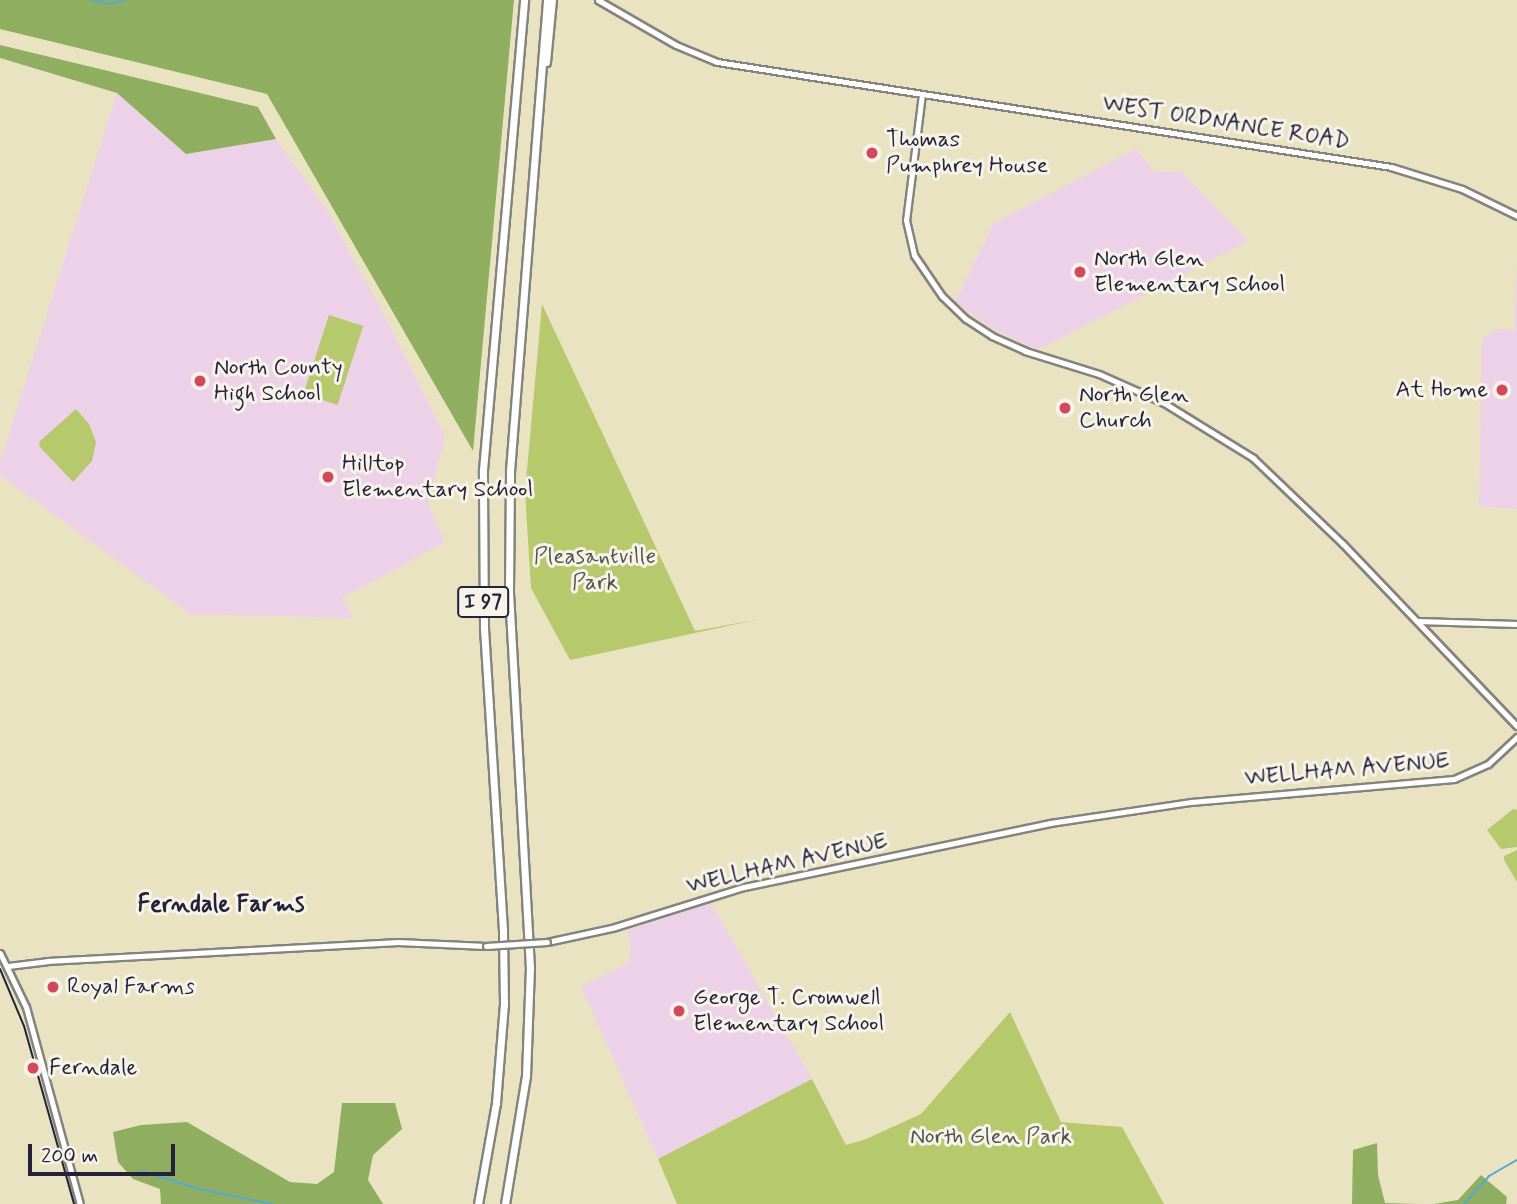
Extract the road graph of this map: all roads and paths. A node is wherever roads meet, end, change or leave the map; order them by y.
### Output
1 (524, 0) edge
2 (547, 0) edge
3 (552, 0) edge
4 (598, 0) edge
5 (922, 94) junction
6 (533, 185) junction
7 (1517, 216) edge
8 (1416, 621) junction
9 (1517, 624) edge
10 (1517, 726) edge
11 (1517, 737) edge
12 (0, 953) edge
13 (8, 967) junction
14 (80, 1204) edge
15 (478, 1204) edge
16 (505, 1204) edge

1 - 15 highway, I 97
2 - 6 highway
3 - 6 highway, I 97
4 - 5 street, WEST ORDNANCE ROAD
5 - 7 street, WEST ORDNANCE ROAD
5 - 8 street
6 - 16 highway, I 97
8 - 9 street
8 - 10 street
11 - 13 street, WELLHAM AVENUE, bridge
12 - 13 street
13 - 14 street

